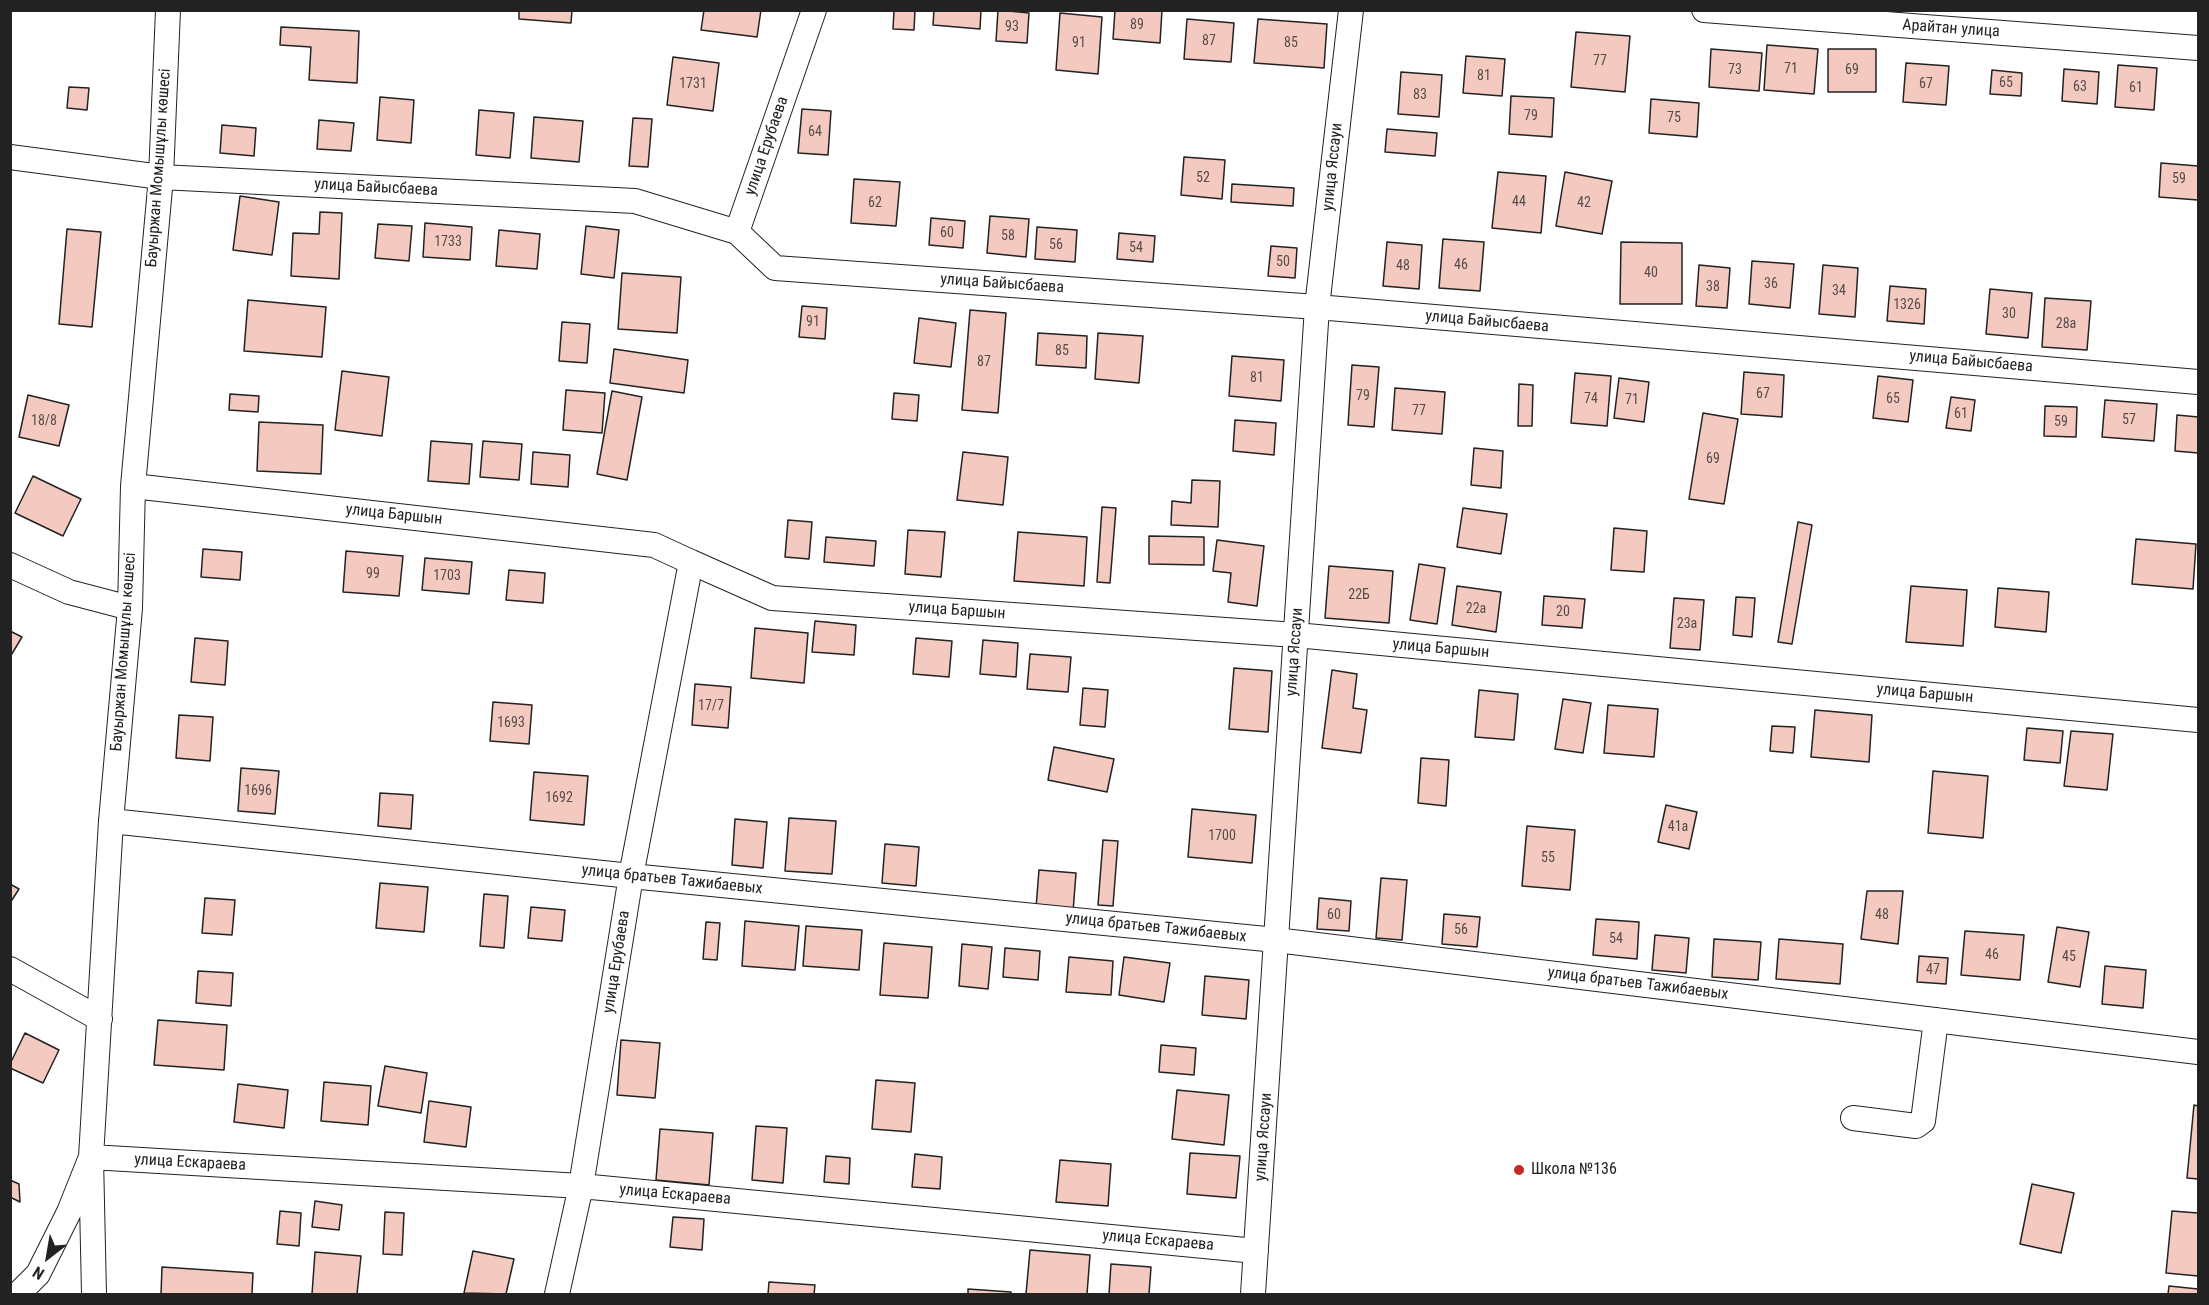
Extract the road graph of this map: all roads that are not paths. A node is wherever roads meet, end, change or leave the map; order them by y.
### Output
1 (168, 10) edge
2 (814, 10) edge
3 (1351, 10) edge
4 (1704, 10) edge
5 (2199, 48) edge
6 (10, 157) edge
7 (161, 177) junction
8 (737, 232) junction
9 (1317, 307) junction
10 (2199, 382) edge
11 (133, 486) junction
12 (690, 562) junction
13 (10, 565) edge
14 (130, 608) junction
15 (1296, 635) junction
16 (2199, 720) edge
17 (111, 821) junction
18 (631, 876) junction
19 (1276, 940) junction
20 (10, 969) edge
21 (100, 1019) junction
22 (1936, 1020) junction
23 (2199, 1052) edge
24 (1853, 1118) dead end
25 (92, 1157) junction
26 (581, 1186) junction
27 (1256, 1251) junction
28 (18, 1294) edge
29 (94, 1294) edge
30 (557, 1294) edge
31 (1253, 1294) edge

1 - 7 street, Бауыржан Момышұлы көшесі
2 - 8 street, улица Ерубаева
3 - 9 street, улица Яссауи
4 - 5 street, Арайтан улица
6 - 7 street, улица Байысбаева
7 - 8 street, улица Байысбаева
7 - 11 street, Бауыржан Момышұлы көшесі
8 - 9 street, улица Байысбаева
9 - 10 street, улица Байысбаева
9 - 15 street, улица Яссауи
11 - 12 street, улица Баршын
11 - 14 street, Бауыржан Момышұлы көшесі
12 - 15 street, улица Баршын
12 - 18 street, улица Ерубаева
13 - 14 street
14 - 17 street, Бауыржан Момышұлы көшесі
15 - 16 street, улица Баршын
15 - 19 street, улица Яссауи
17 - 18 street, улица братьев Тажибаевых
17 - 21 street, Бауыржан Момышұлы көшесі
18 - 19 street, улица братьев Тажибаевых
18 - 26 street, улица Ерубаева
19 - 22 street, улица братьев Тажибаевых
19 - 27 street, улица Яссауи
20 - 21 street
21 - 25 street, Бауыржан Момышұлы көшесі
22 - 23 street, улица братьев Тажибаевых
22 - 24 street
25 - 26 street, улица Ескараева
25 - 28 street
25 - 29 street, Бауыржан Момышұлы көшесі
26 - 27 street, улица Ескараева
26 - 30 street, улица Ерубаева
27 - 31 street, улица Яссауи

